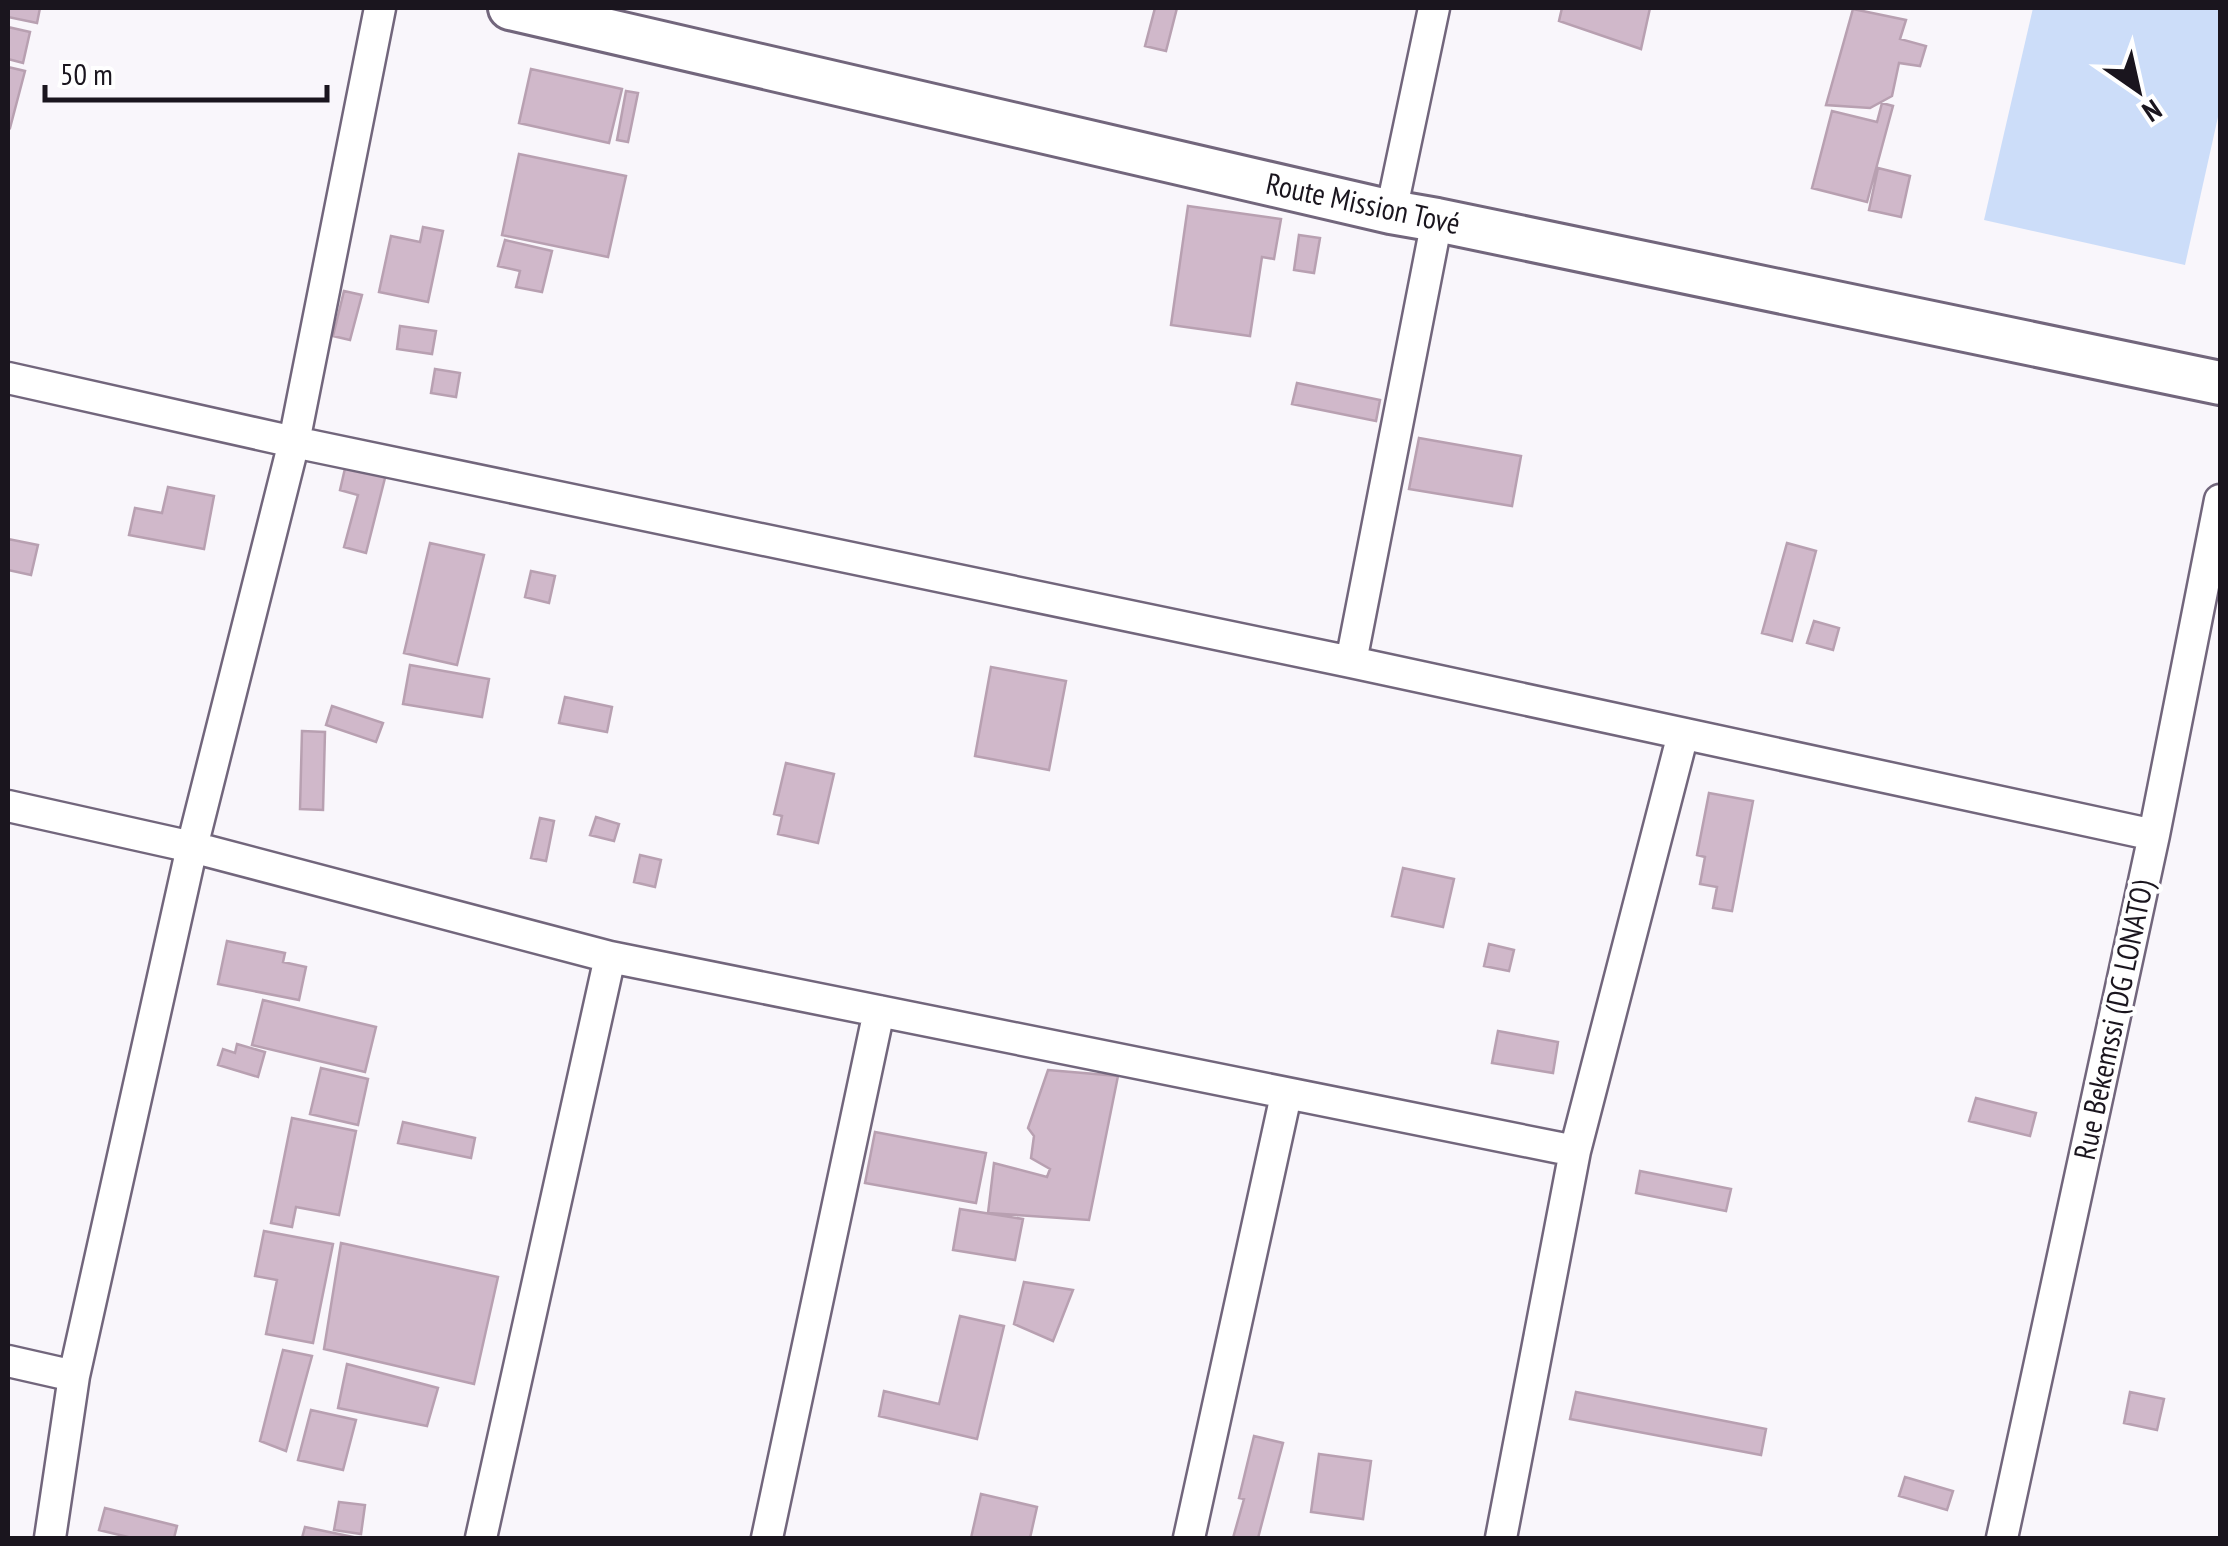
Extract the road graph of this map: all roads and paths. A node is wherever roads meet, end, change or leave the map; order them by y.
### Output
1 (380, 8) edge
2 (510, 8) edge
3 (1434, 8) edge
4 (1391, 212) junction
5 (1437, 220) junction
6 (8, 378) edge
7 (2220, 382) edge
8 (294, 442) junction
9 (2220, 500) edge
10 (1352, 662) junction
11 (1684, 734) junction
12 (8, 806) edge
13 (2154, 835) junction
14 (192, 847) junction
15 (610, 957) junction
16 (879, 1011) junction
17 (1286, 1094) junction
18 (1575, 1151) junction
19 (8, 1361) edge
20 (74, 1376) junction
21 (50, 1538) edge
22 (481, 1538) edge
23 (767, 1538) edge
24 (1189, 1538) edge
25 (1501, 1538) edge
26 (2002, 1538) edge

1 - 8 street
2 - 4 street, Route Mission Tové
3 - 4 street
4 - 5 street, Route Mission Tové
5 - 7 street, Route Mission Tové
5 - 10 street
6 - 8 street
8 - 10 street
8 - 14 street
9 - 13 street, Rue Bekemssi (DG LONATO)
10 - 11 street
11 - 13 street
11 - 18 street
12 - 14 street
13 - 26 street, Rue Bekemssi (DG LONATO)
14 - 15 street
14 - 20 street
15 - 16 street
15 - 22 street
16 - 17 street
16 - 23 street
17 - 18 street
17 - 24 street
18 - 25 street
19 - 20 street
20 - 21 street

